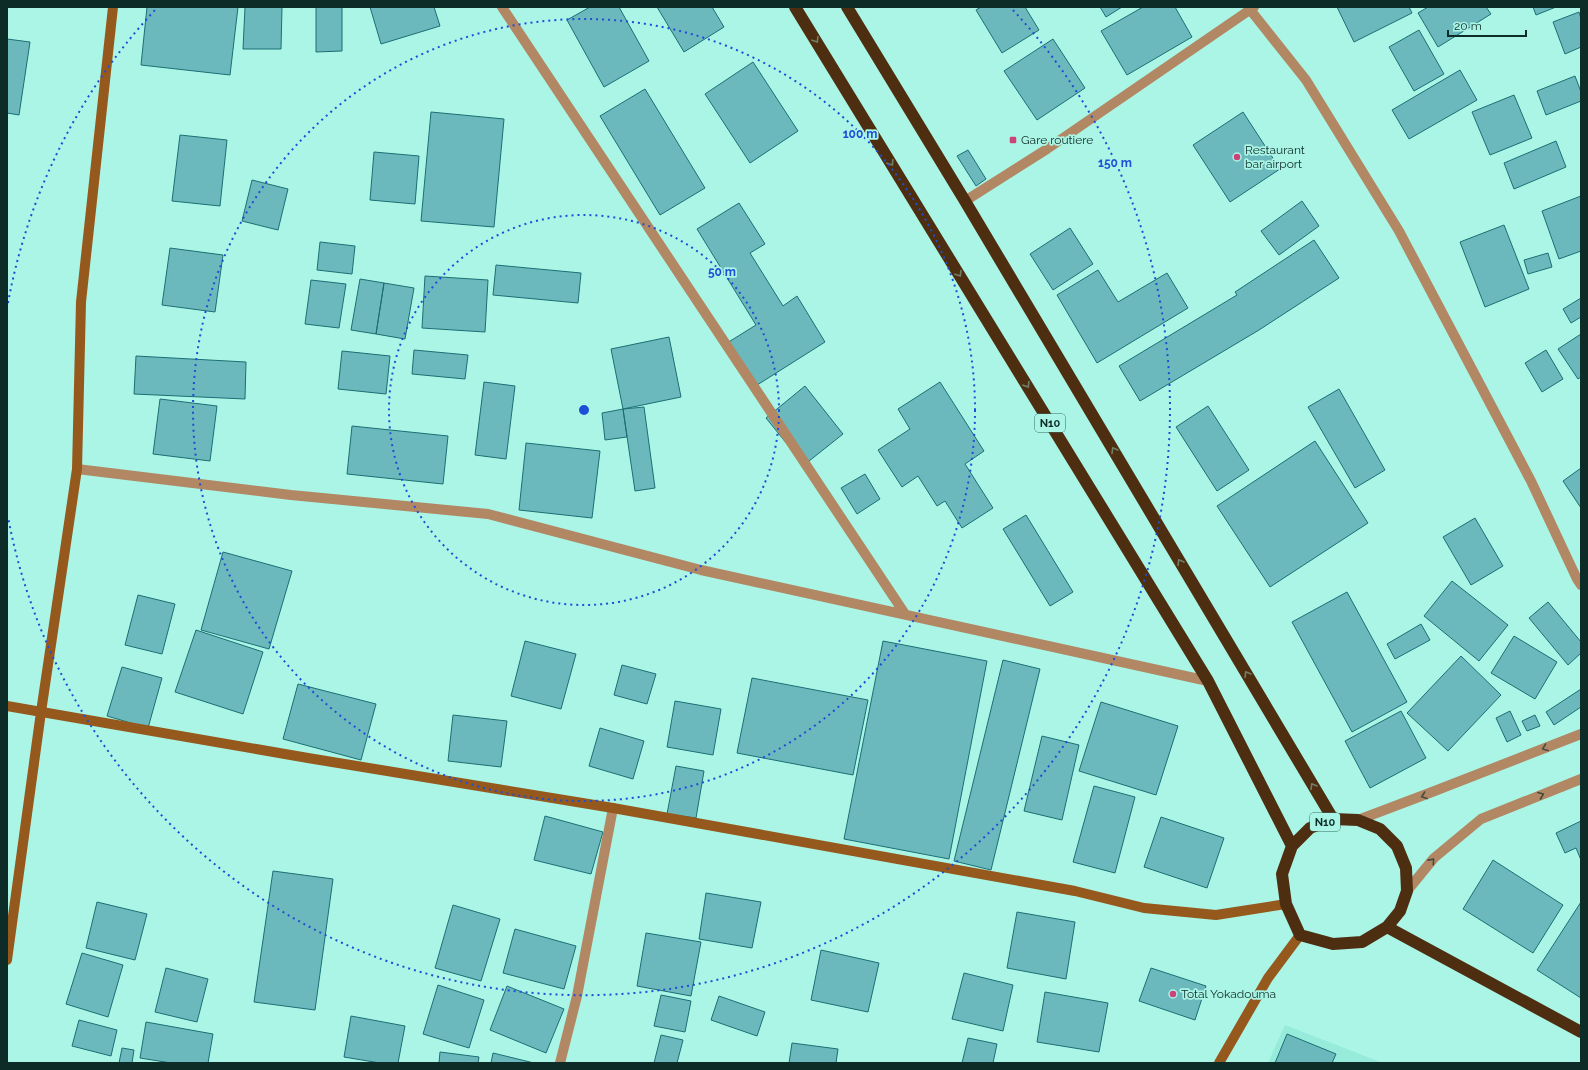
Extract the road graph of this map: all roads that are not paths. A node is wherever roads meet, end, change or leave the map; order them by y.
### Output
1 (113, 7) edge
2 (502, 7) edge
3 (795, 7) edge
4 (846, 7) edge
5 (1251, 8) edge
6 (965, 201) junction
7 (77, 469) junction
8 (1581, 585) edge
9 (905, 614) junction
10 (1208, 681) junction
11 (7, 706) edge
12 (41, 712) junction
13 (1581, 734) edge
14 (1581, 779) edge
15 (613, 808) junction
16 (1333, 819) junction
17 (1358, 820) junction
18 (1292, 846) junction
19 (1407, 892) junction
20 (1286, 904) junction
21 (1387, 927) junction
22 (1300, 934) junction
23 (7, 960) edge
24 (1581, 1032) edge
25 (560, 1063) edge
26 (1219, 1063) edge

1 - 7 street
2 - 9 street
3 -> 10 highway, N10
4 - 6 highway, N10
5 - 6 street
5 - 8 street
16 -> 6 highway, N10
7 - 9 street
7 - 12 street
9 - 10 street
10 - 18 highway, N10
11 - 12 street
12 - 15 street
12 - 23 street
13 -> 17 street
19 -> 14 street
15 - 20 street
15 - 25 street
16 - 17 highway, N10
16 - 18 highway, N10
17 - 19 highway, N10
18 - 20 highway, N10
19 - 21 highway, N10
20 - 22 highway, N10
21 - 22 highway, N10
21 - 24 highway
22 - 26 street

